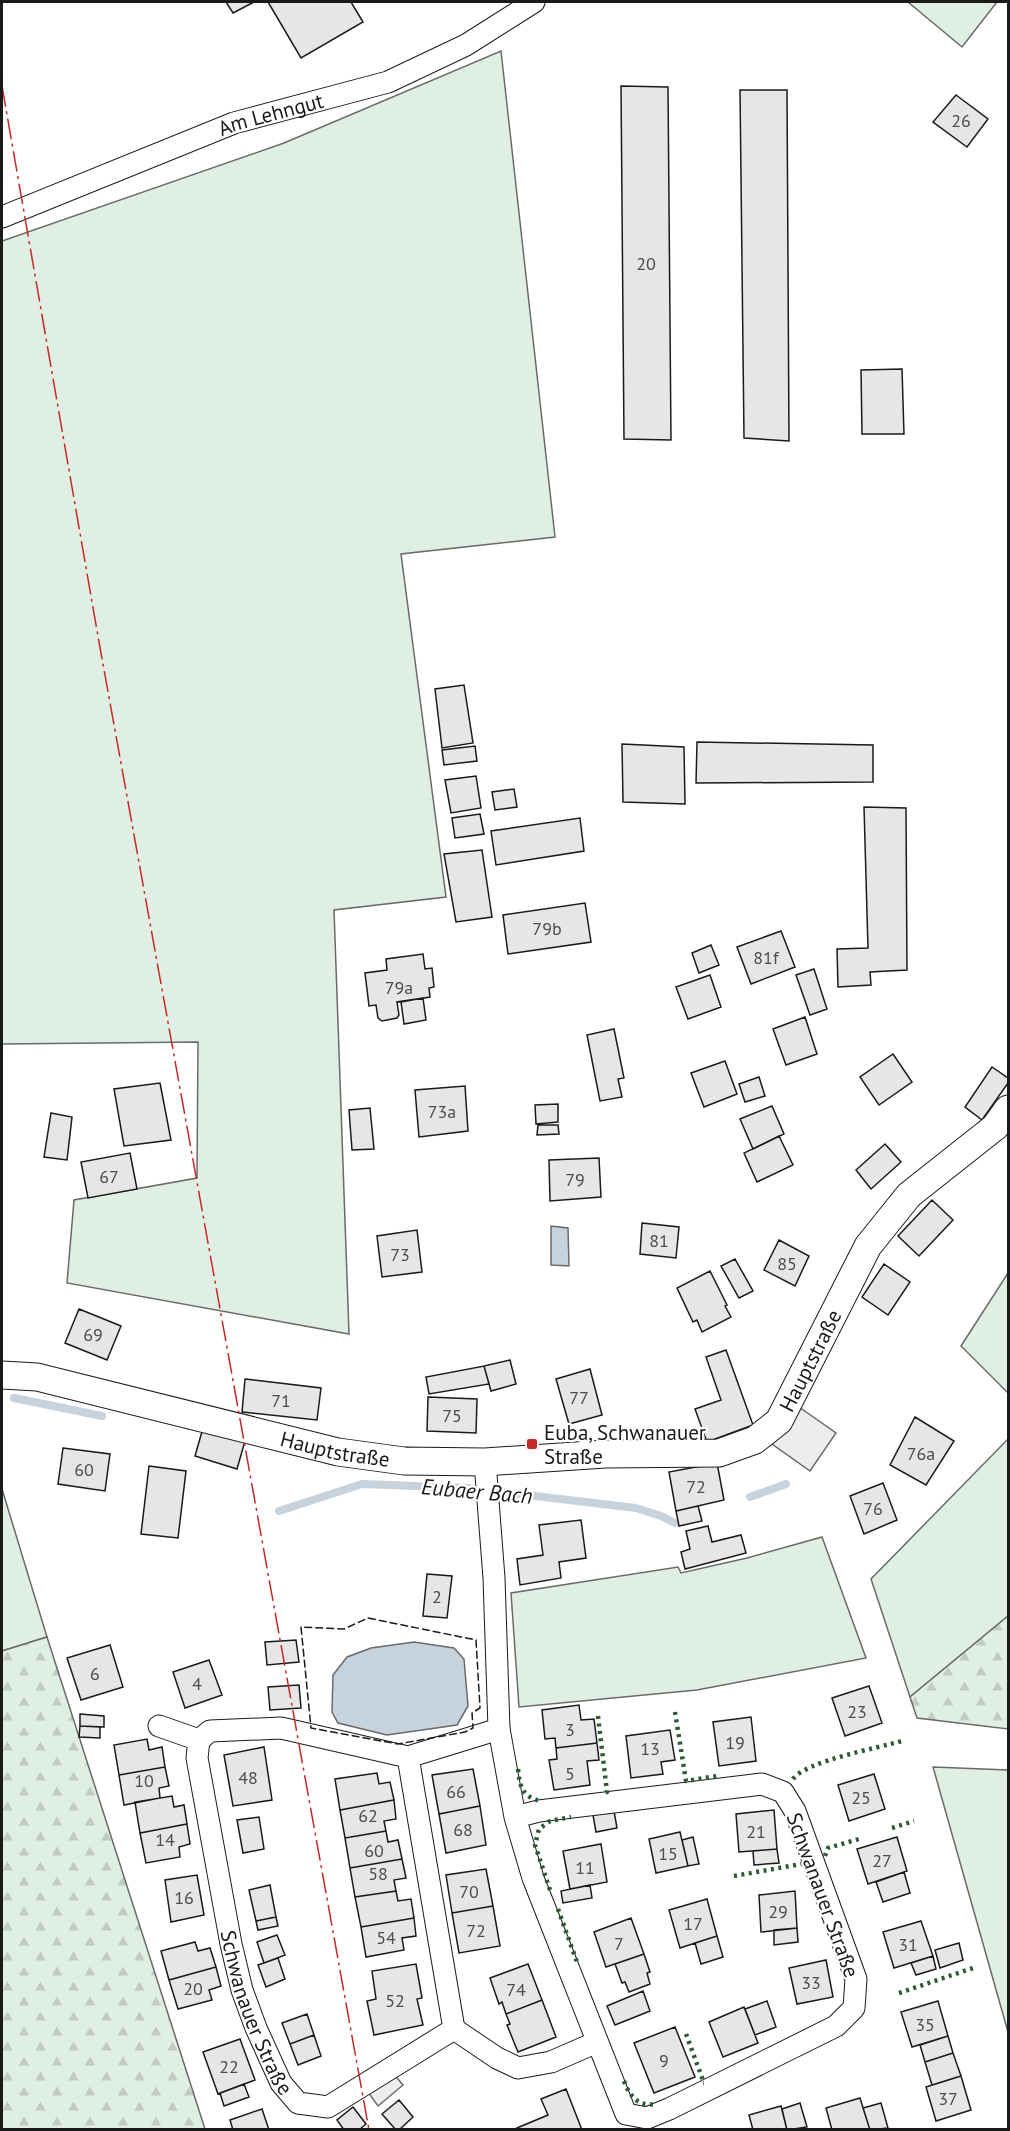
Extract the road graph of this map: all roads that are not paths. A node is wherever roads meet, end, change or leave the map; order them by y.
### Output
1 (534, 2) edge
2 (2, 217) edge
3 (1008, 1109) edge
4 (2, 1375) edge
5 (485, 1468) junction
6 (159, 1726) dead end
7 (499, 1730) junction
8 (199, 1740) junction
9 (408, 1757) junction
10 (515, 1818) junction
11 (454, 2030) junction
12 (597, 2042) junction

1 - 2 street, Am Lehngut
3 - 5 street, Hauptstraße
4 - 5 street, Hauptstraße
5 - 7 street, Schwanauer Straße
6 - 8 street
7 - 9 street
7 - 10 street, Schwanauer Straße
8 - 9 street
8 - 11 street, Schwanauer Straße
9 - 11 street
10 - 12 street, Schwanauer Straße
10 - 12 street, Schwanauer Straße
11 - 12 street

